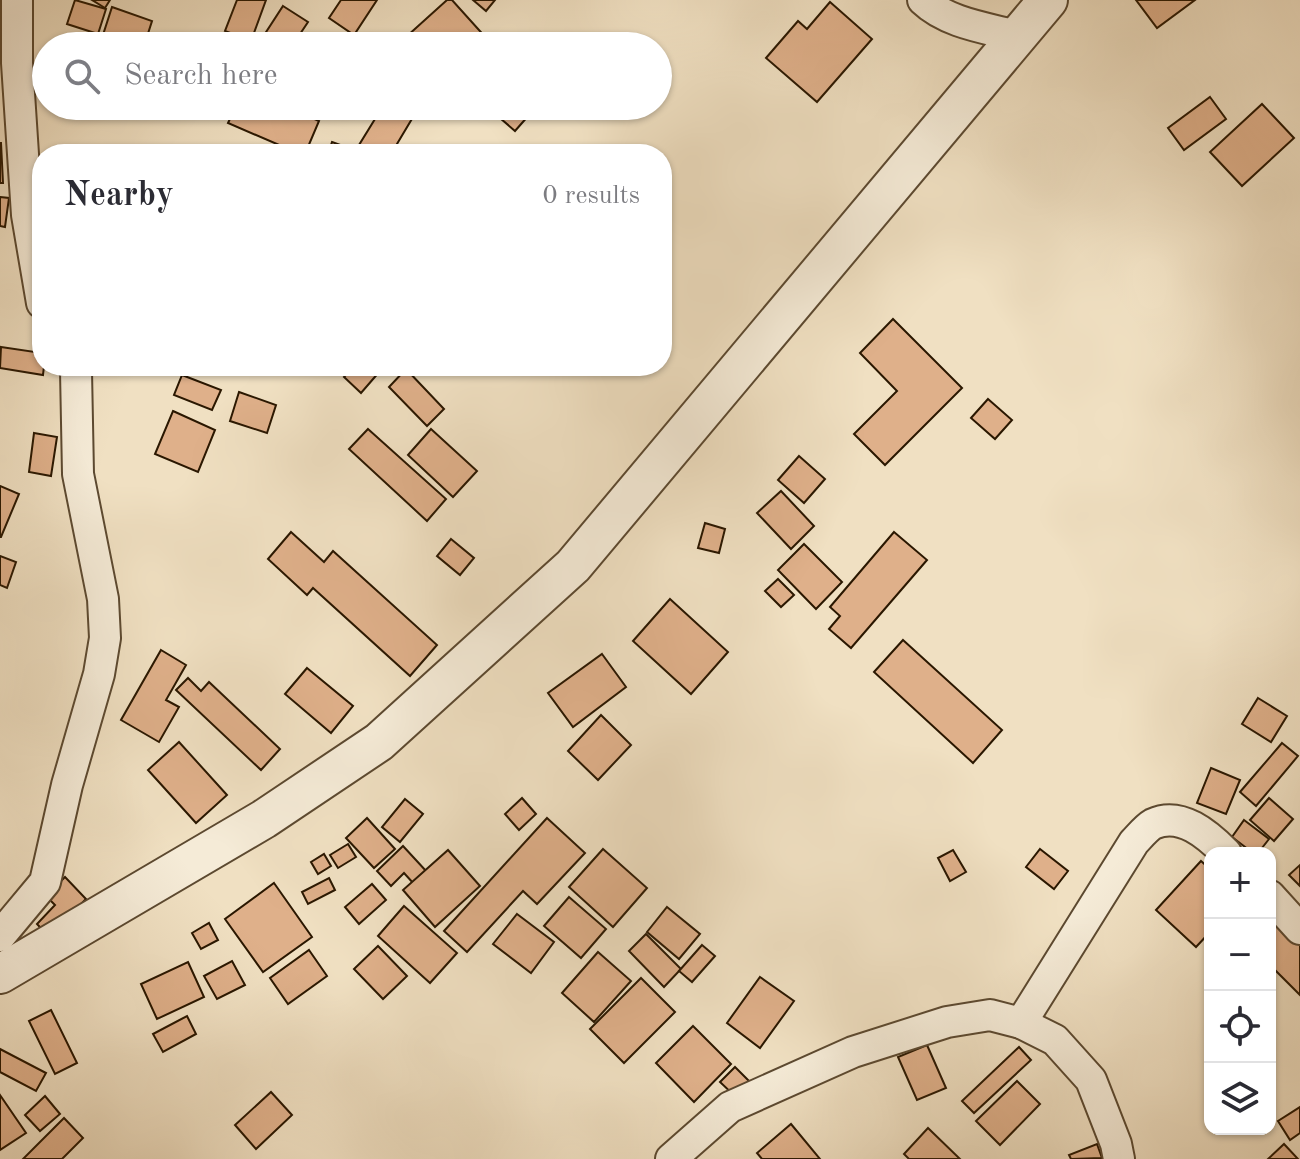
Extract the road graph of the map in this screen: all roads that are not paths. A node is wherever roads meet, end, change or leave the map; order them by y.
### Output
1 (17, 0) edge
2 (923, 0) edge
3 (1048, 0) edge
4 (1017, 36) junction
5 (32, 244) edge
6 (76, 376) edge
7 (1220, 847) edge
8 (1276, 903) edge
9 (1300, 929) edge
10 (0, 936) edge
11 (0, 974) edge
12 (1021, 1023) junction
13 (671, 1159) edge
14 (1119, 1159) edge

1 - 5 street
2 - 4 street
3 - 4 street
4 - 11 street
6 - 10 street
7 - 12 street
8 - 9 street
12 - 13 street
12 - 14 street

